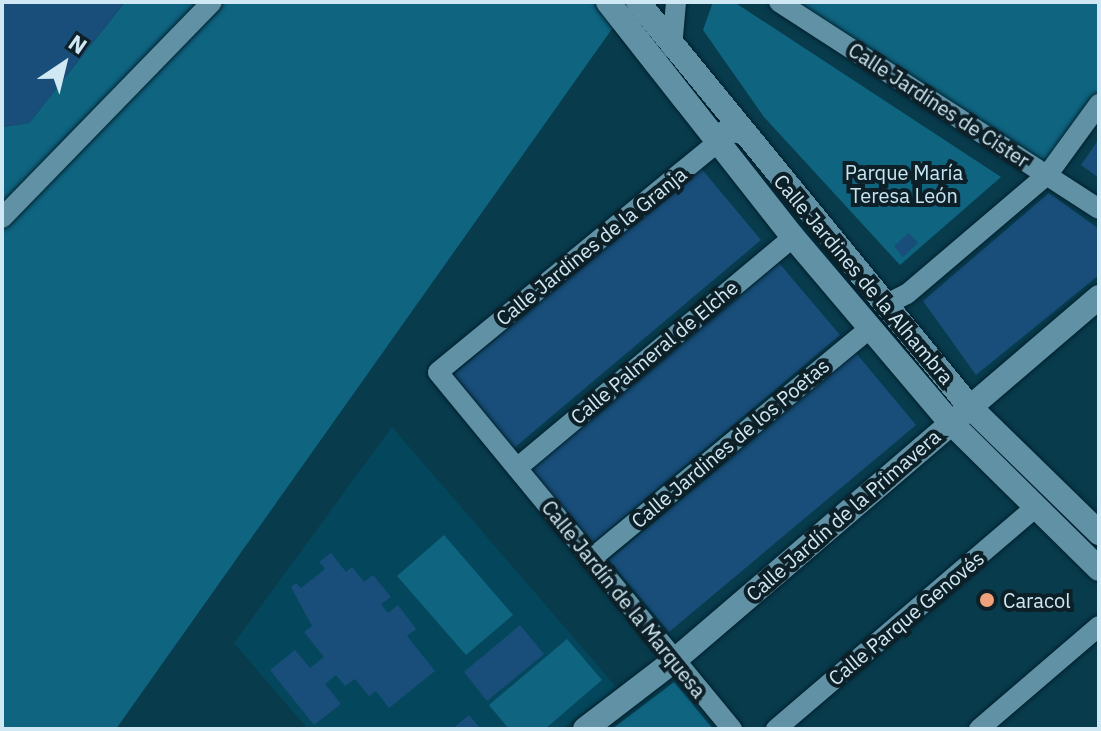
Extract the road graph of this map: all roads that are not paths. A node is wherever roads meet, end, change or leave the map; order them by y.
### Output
1 (212, 2) edge
2 (608, 2) edge
3 (638, 2) edge
4 (676, 2) edge
5 (779, 2) edge
6 (672, 48) junction
7 (1099, 104) edge
8 (743, 134) junction
9 (717, 143) junction
10 (1048, 174) junction
11 (1099, 209) edge
12 (2, 218) edge
13 (793, 237) junction
14 (1099, 297) edge
15 (887, 304) junction
16 (870, 328) junction
17 (438, 372) joint
18 (969, 406) junction
19 (950, 422) junction
20 (517, 468) junction
21 (1035, 508) junction
22 (1099, 533) edge
23 (591, 559) junction
24 (1099, 569) edge
25 (1096, 638) edge
26 (675, 660) junction
27 (585, 729) edge
28 (732, 729) edge
29 (776, 729) edge
30 (979, 729) edge

1 - 12 street
2 - 9 street, Calle Jardines de la Alhambra
3 - 6 street, Calle Jardines de la Alhambra
4 - 6 street
5 - 10 street, Calle Jardines de Cister
6 - 8 street, Calle Jardines de la Alhambra
7 - 10 street
8 - 9 street, Calle Jardines de la Granja
8 - 15 street, Calle Jardines de la Alhambra
9 - 13 street, Calle Jardines de la Alhambra
9 - 17 street, Calle Jardines de la Granja
10 - 11 street, Calle Jardines de Cister
10 - 15 street
13 - 16 street, Calle Jardines de la Alhambra
13 - 20 street, Calle Palmeral de Elche
14 - 18 street, Calle Jardín de la Primavera
15 - 18 street, Calle Jardines de la Alhambra
16 - 19 street, Calle Jardines de la Alhambra
16 - 23 street, Calle Jardines de los Poetas
17 - 20 street, Calle Jardín de la Marquesa
18 - 19 street, Calle Jardín de la Primavera
18 - 22 street, Calle Jardines de la Alhambra
19 - 21 street, Calle Jardines de la Alhambra
19 - 26 street, Calle Jardín de la Primavera
20 - 23 street, Calle Jardín de la Marquesa
21 - 24 street, Calle Jardines de la Alhambra
21 - 29 street, Calle Parque Genovés
23 - 26 street, Calle Jardín de la Marquesa
25 - 30 street
26 - 27 street, Calle Jardín de la Primavera
26 - 28 street, Calle Jardín de la Marquesa

